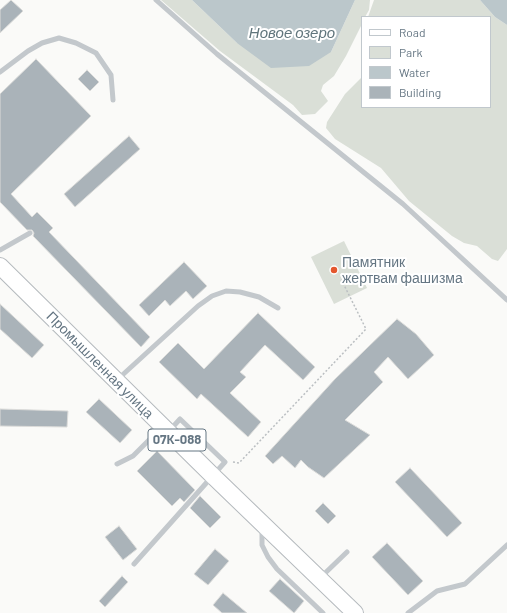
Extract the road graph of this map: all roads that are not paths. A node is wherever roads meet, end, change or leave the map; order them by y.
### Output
1 (156, 0) edge
2 (0, 72) edge
3 (113, 100) dead end
4 (30, 233) dead end
5 (0, 250) edge
6 (2, 272) edge
7 (507, 300) edge
8 (278, 308) dead end
9 (116, 381) junction
10 (165, 429) junction
11 (117, 464) dead end
12 (213, 476) junction
13 (265, 526) junction
14 (507, 545) edge
15 (347, 552) dead end
16 (134, 564) dead end
17 (319, 579) junction
18 (323, 613) edge
19 (355, 613) edge
20 (408, 613) edge

1 - 7 lane
2 - 3 lane
4 - 5 lane
6 - 9 main road, Промышленная улица / 07К-088
8 - 9 lane
9 - 10 main road, Промышленная улица / 07К-088
10 - 11 lane
10 - 12 main road, Промышленная улица / 07К-088
10 - 12 lane
12 - 13 main road, Промышленная улица / 07К-088
12 - 16 lane
13 - 17 main road, Промышленная улица / 07К-088
13 - 18 lane
14 - 20 lane
15 - 17 lane
17 - 19 main road, Промышленная улица / 07К-088

